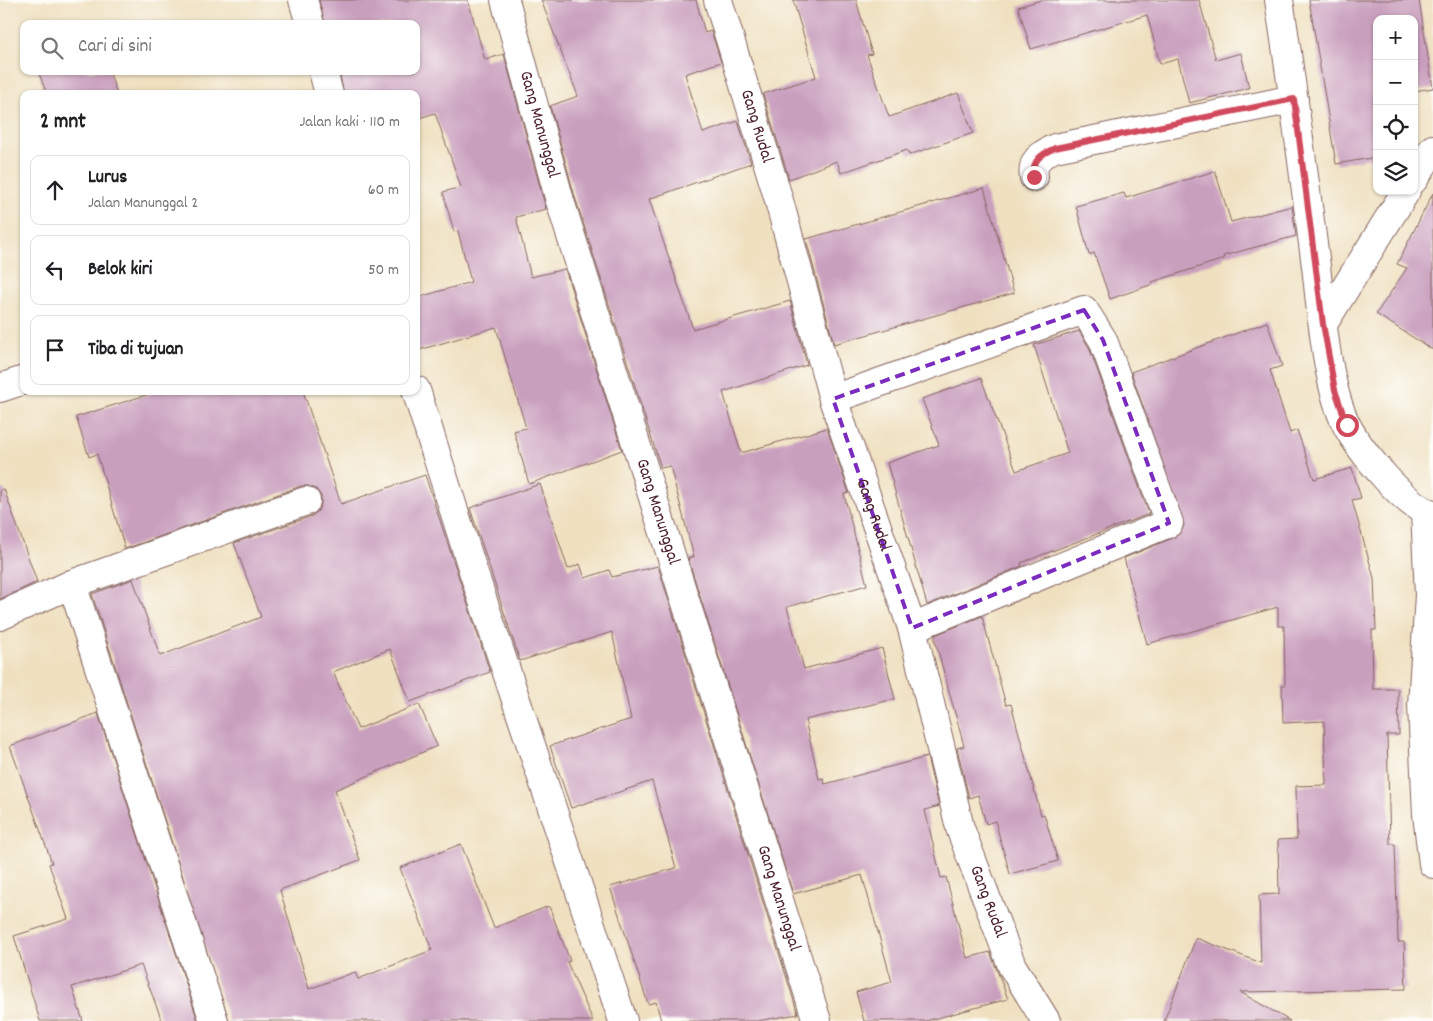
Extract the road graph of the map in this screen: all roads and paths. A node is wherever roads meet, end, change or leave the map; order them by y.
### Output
1 (303, 0) edge
2 (505, 0) edge
3 (718, 0) edge
4 (1279, 0) edge
5 (309, 20) edge
6 (324, 75) edge
7 (329, 90) edge
8 (1294, 99) junction
9 (1433, 149) edge
10 (1418, 173) edge
11 (1034, 177) dead end
12 (1404, 195) edge
13 (1323, 324) junction
14 (20, 381) edge
15 (0, 388) edge
16 (418, 395) edge
17 (833, 399) junction
18 (306, 500) dead end
19 (1429, 513) edge
20 (72, 584) junction
21 (0, 616) edge
22 (912, 628) junction
23 (1433, 864) edge
24 (214, 1021) edge
25 (622, 1021) edge
26 (817, 1021) edge
27 (1046, 1021) edge

1 - 5 street
2 - 26 street, Gang Manunggal
3 - 17 street, Gang Rudal
4 - 8 street
6 - 7 street
8 - 11 street
8 - 13 street
9 - 10 street
12 - 13 street
13 - 19 street
14 - 15 street
16 - 25 street
17 - 22 street, Gang Rudal
17 - 22 street
18 - 20 street
19 - 23 street
20 - 21 street
20 - 24 street
22 - 27 street, Gang Rudal

